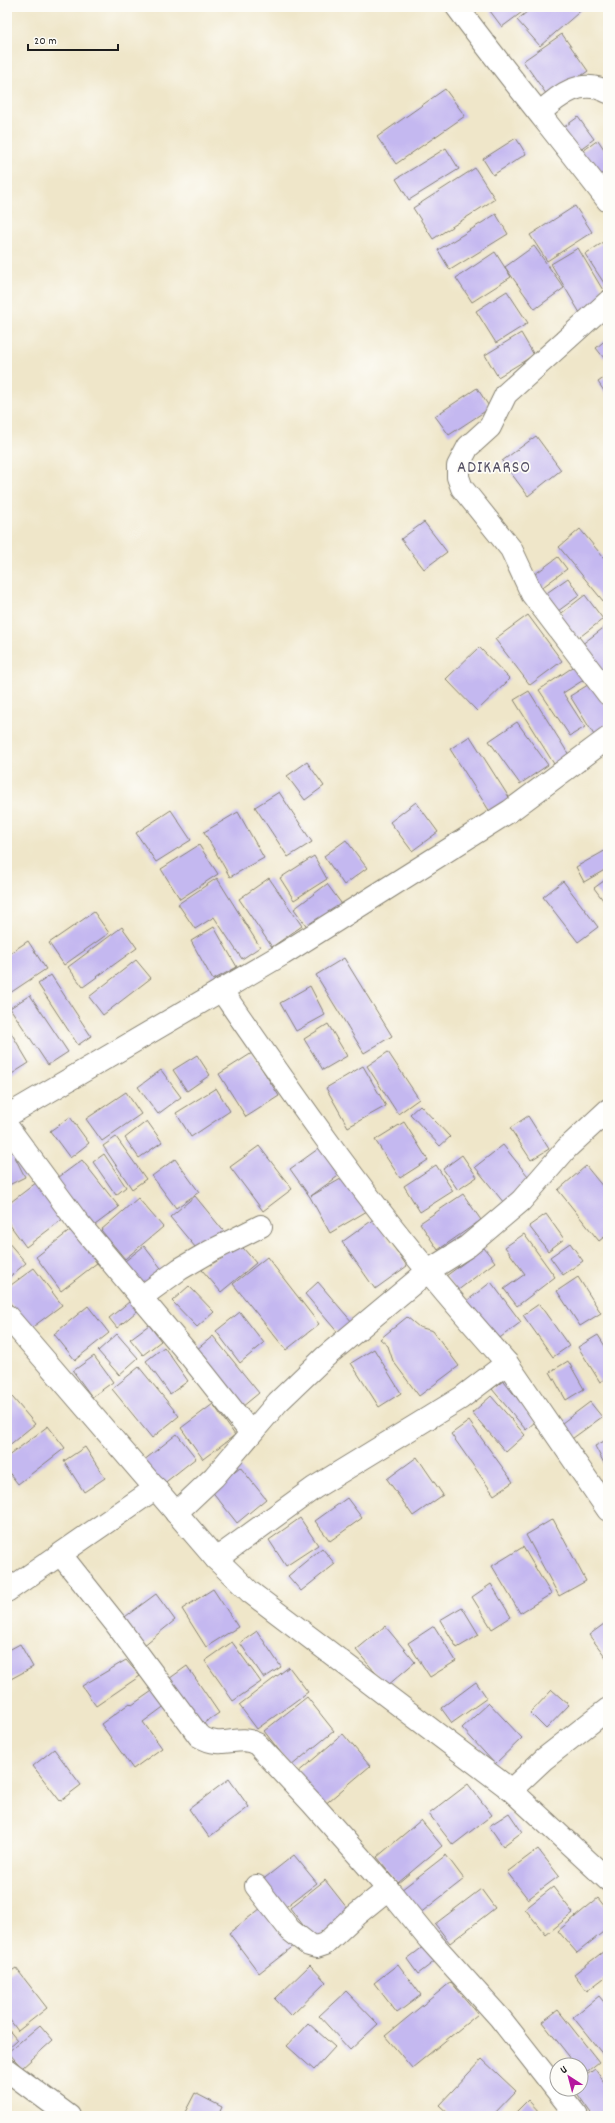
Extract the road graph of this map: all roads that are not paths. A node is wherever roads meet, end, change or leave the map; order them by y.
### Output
1 (456, 7) edge
2 (608, 92) edge
3 (540, 113) junction
4 (608, 201) edge
5 (608, 302) edge
6 (608, 694) edge
7 (608, 738) edge
8 (221, 990) junction
9 (608, 1110) edge
10 (7, 1116) edge
11 (7, 1126) edge
12 (261, 1226) dead end
13 (428, 1271) junction
14 (140, 1298) junction
15 (7, 1316) edge
16 (507, 1363) junction
17 (251, 1433) junction
18 (156, 1488) junction
19 (608, 1510) edge
20 (176, 1514) junction
21 (61, 1555) junction
22 (216, 1559) junction
23 (7, 1591) edge
24 (608, 1709) edge
25 (511, 1790) junction
26 (608, 1880) edge
27 (256, 1886) dead end
28 (388, 1889) junction
29 (7, 2070) edge
30 (69, 2116) edge
31 (576, 2116) edge

1 - 3 street
2 - 3 street
3 - 4 street
5 - 6 street
7 - 8 street
8 - 10 street
8 - 13 street
9 - 13 street
11 - 14 street
12 - 14 street
13 - 16 street
13 - 17 street
14 - 17 street
15 - 18 street
16 - 19 street
16 - 22 street
17 - 20 street
18 - 20 street
18 - 21 street
20 - 22 street
21 - 23 street
21 - 28 street
22 - 25 street
24 - 25 street
25 - 26 street
27 - 28 street
28 - 31 street
29 - 30 street

